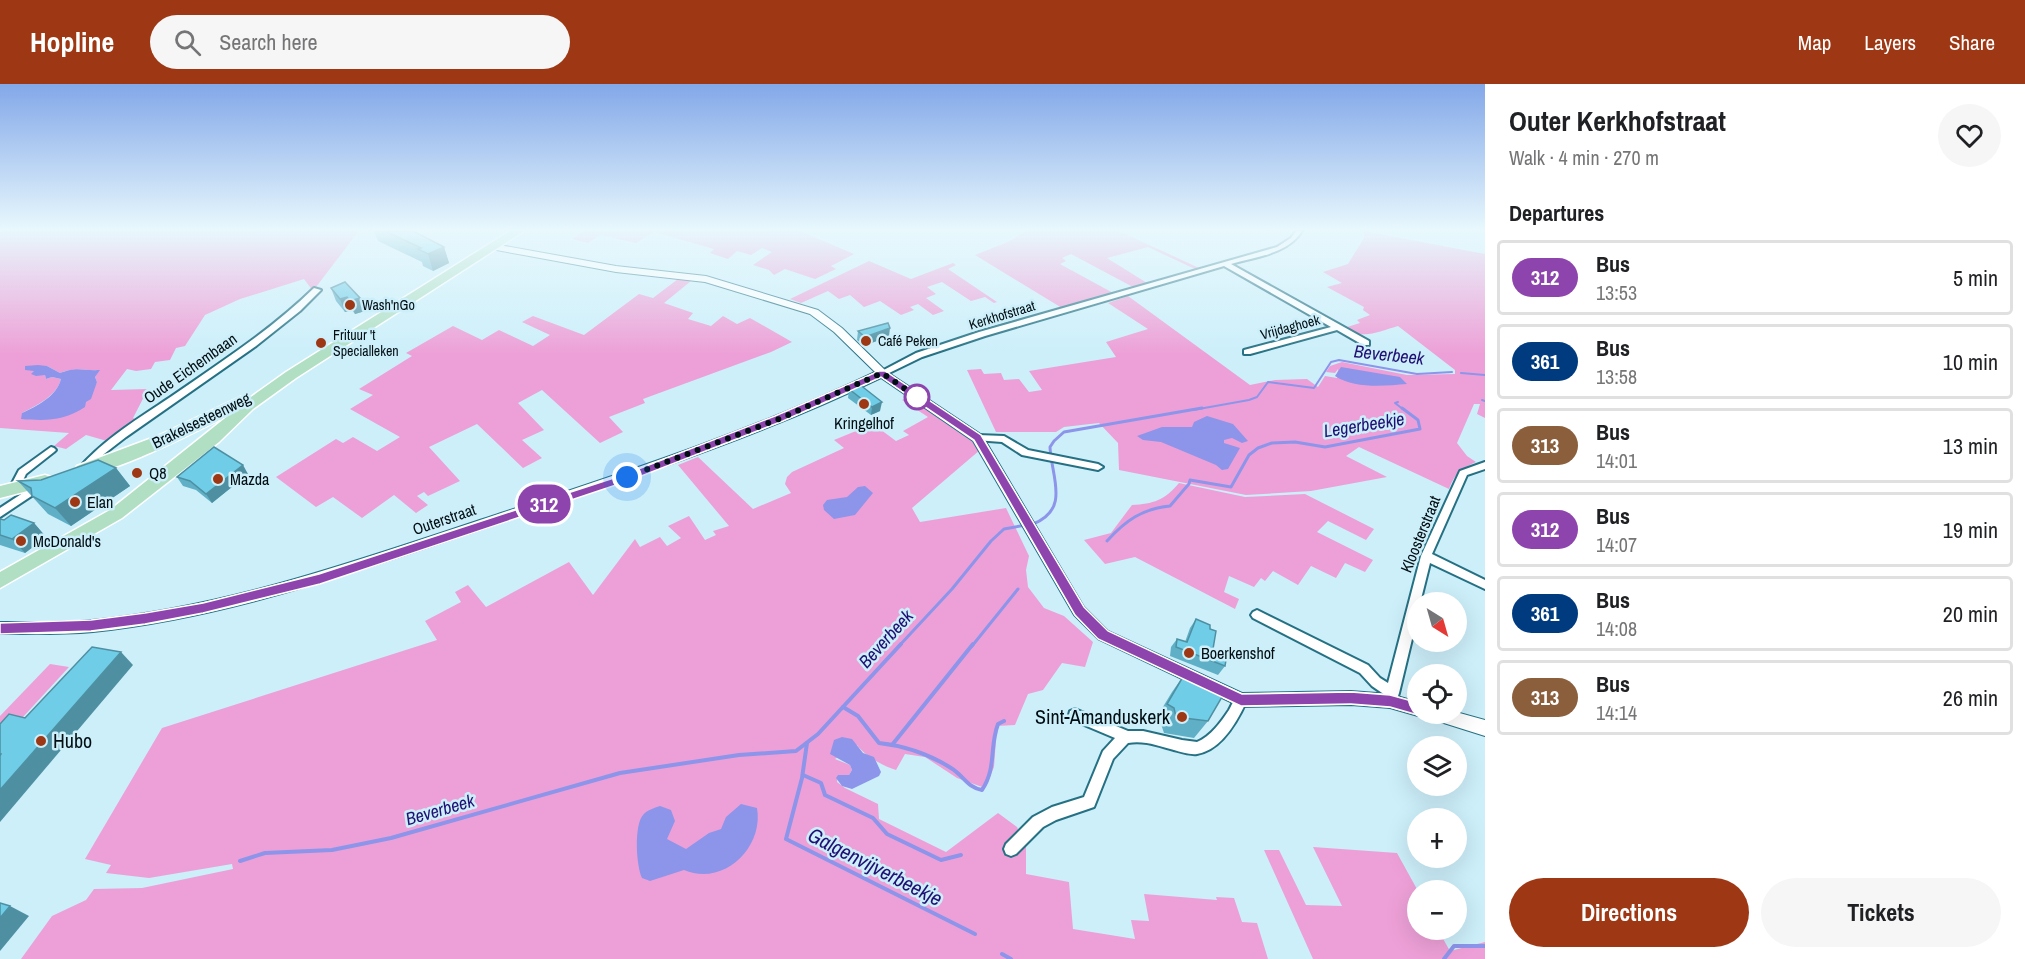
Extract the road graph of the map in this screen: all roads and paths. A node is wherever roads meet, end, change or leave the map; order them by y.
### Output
1 (455, 272) edge
2 (641, 272) edge
3 (1198, 272) edge
4 (1239, 272) edge
5 (317, 290) dead end
6 (1339, 327) junction
7 (1366, 343) dead end
8 (1247, 352) dead end
9 (882, 373) junction
10 (291, 375) junction
11 (978, 438) junction
12 (51, 450) dead end
13 (140, 450) junction
14 (192, 455) junction
15 (1098, 467) dead end
16 (1481, 469) edge
17 (81, 471) junction
18 (7, 490) edge
19 (32, 491) edge
20 (0, 513) edge
21 (1426, 556) junction
22 (0, 581) edge
23 (1485, 585) edge
24 (1257, 615) dead end
25 (0, 628) edge
26 (1392, 697) junction
27 (1241, 700) junction
28 (1407, 704) edge
29 (1075, 715) dead end
30 (1467, 723) edge
31 (1485, 728) edge
32 (1127, 737) junction
33 (1011, 849) dead end

1 - 10 main road, Brakelsesteenweg
2 - 9 street
3 - 9 street, Kerkhofstraat
4 - 6 street, Vrijdaghoek
5 - 17 street, Oude Eichembaan
6 - 7 street, Vrijdaghoek
6 - 8 street, Vrijdaghoek
9 - 11 street
9 - 25 street, Outerstraat
10 - 13 main road, Brakelsesteenweg
10 - 14 main road, Brakelsesteenweg
11 - 15 street
11 - 27 street
12 - 18 street
13 - 14 main road, Brakelsesteenweg
13 - 17 main road
14 - 22 main road, Brakelsesteenweg
16 - 21 street, Kloosterstraat
17 - 18 main road
19 - 20 street
21 - 23 street
21 - 26 street, Kloosterstraat
24 - 26 street
26 - 27 street
26 - 28 street
27 - 32 street
29 - 32 street
30 - 31 street
32 - 33 street

